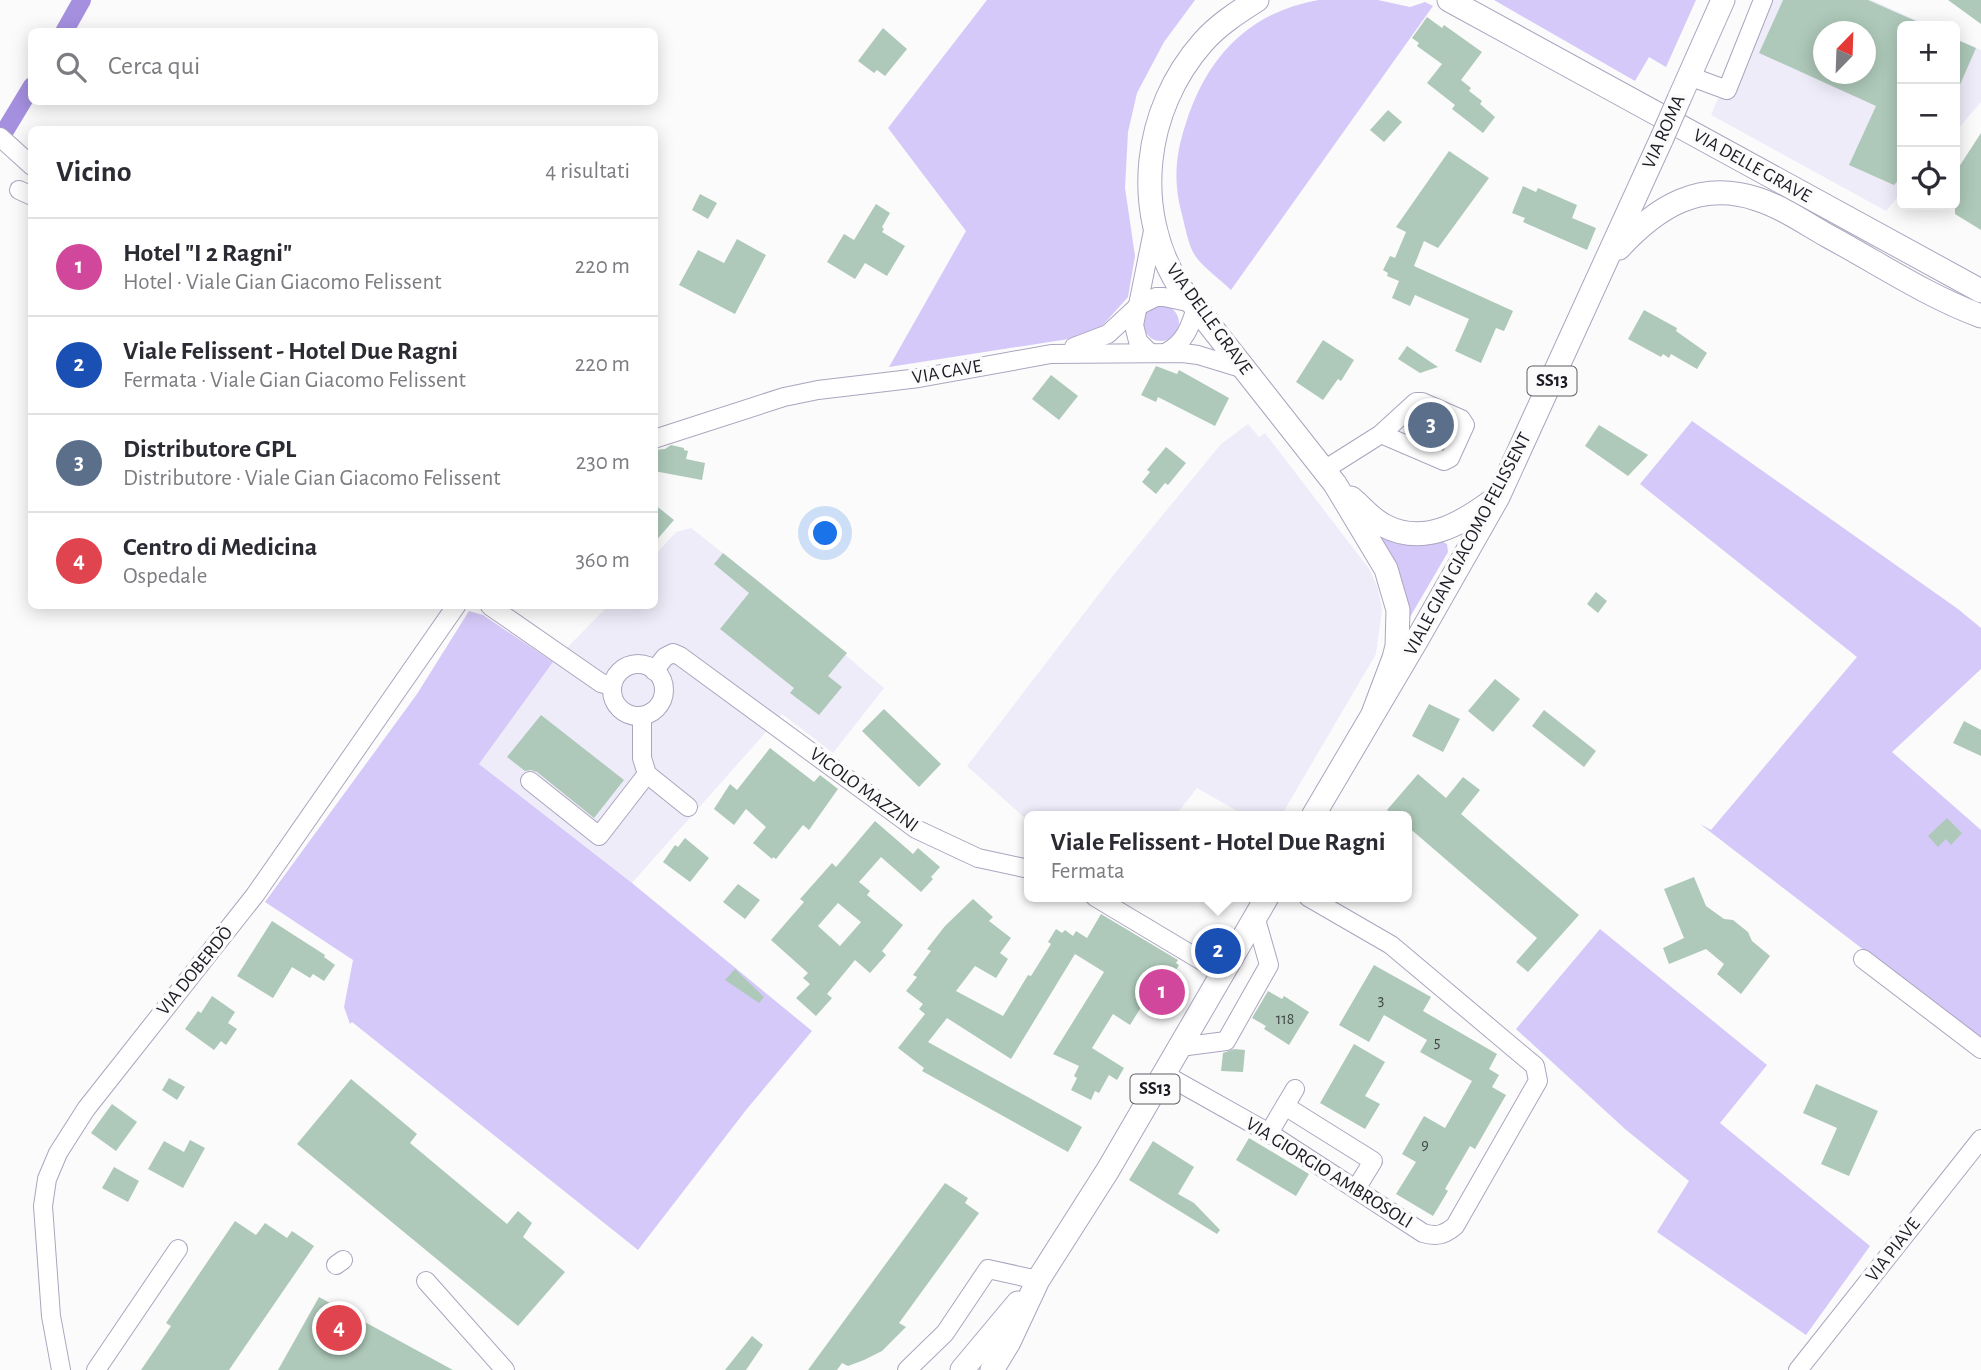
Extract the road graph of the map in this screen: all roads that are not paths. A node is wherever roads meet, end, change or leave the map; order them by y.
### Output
1 (1257, 0) edge
2 (1449, 0) edge
3 (1723, 0) edge
4 (1763, 0) edge
5 (1689, 76) junction
6 (0, 137) edge
7 (28, 162) edge
8 (1154, 226) junction
9 (1606, 264) junction
10 (1981, 291) edge
11 (1194, 305) junction
12 (1138, 306) junction
13 (1981, 316) edge
14 (1148, 351) junction
15 (1167, 352) junction
16 (1051, 354) junction
17 (1244, 369) junction
18 (1381, 434) dead end
19 (658, 438) edge
20 (1330, 477) junction
21 (1498, 497) junction
22 (454, 609) edge
23 (494, 609) edge
24 (654, 671) junction
25 (612, 686) junction
26 (1374, 711) junction
27 (642, 716) junction
28 (647, 774) junction
29 (530, 781) dead end
30 (688, 807) dead end
31 (1316, 811) edge
32 (1024, 868) edge
33 (1104, 902) edge
34 (1317, 902) edge
35 (1261, 906) edge
36 (1863, 959) dead end
37 (1222, 973) junction
38 (1180, 1047) junction
39 (1981, 1049) edge
40 (1164, 1074) junction
41 (1295, 1089) dead end
42 (1285, 1106) junction
43 (1269, 1133) junction
44 (1981, 1139) edge
45 (1356, 1189) junction
46 (178, 1249) dead end
47 (1038, 1280) junction
48 (426, 1281) dead end
49 (1802, 1365) edge
50 (61, 1370) edge
51 (96, 1370) edge
52 (505, 1370) edge
53 (907, 1370) edge
54 (962, 1370) edge
55 (994, 1370) edge

1 - 8 main road, VIA DELLE GRAVE
2 - 10 main road, VIA DELLE GRAVE
3 - 5 main road, VIA ROMA
4 - 5 street
5 - 9 main road, VIA ROMA, bridge
6 - 7 street
8 - 11 main road, VIA DELLE GRAVE
8 - 12 street
9 - 13 main road
9 - 21 main road, VIALE GIAN GIACOMO FELISSENT / SS13
11 - 12 street
11 - 15 street
11 - 17 main road, VIA DELLE GRAVE
12 - 14 street
12 - 16 street
14 - 15 street, VIA CAVE
14 - 16 street, VIA CAVE
15 - 17 street, VIA CAVE
16 - 19 street, VIA CAVE
17 - 20 main road, VIA DELLE GRAVE
18 - 20 street
20 - 21 main road, VIA DELLE GRAVE
20 - 26 main road, VIA DELLE GRAVE
21 - 26 main road, VIALE GIAN GIACOMO FELISSENT / SS13
22 - 50 street, VIA DOBERDÒ
23 - 25 street
24 - 25 street
24 - 27 street
24 - 32 street, VICOLO MAZZINI
25 - 27 street
26 - 31 main road, VIALE GIAN GIACOMO FELISSENT / SS13
27 - 28 street
28 - 29 street
28 - 30 street
33 - 37 street
34 - 45 street, VIA GIORGIO AMBROSOLI
35 - 37 main road, SS13
35 - 38 street
36 - 39 street
37 - 38 main road, SS13
38 - 40 main road, SS13
40 - 43 street, VIA GIORGIO AMBROSOLI
40 - 47 main road, SS13
41 - 42 street
42 - 43 street
42 - 45 street
43 - 45 street, VIA GIORGIO AMBROSOLI
44 - 49 street, VIA PIAVE
46 - 51 street
47 - 53 street
47 - 54 main road
47 - 55 main road
48 - 52 street

